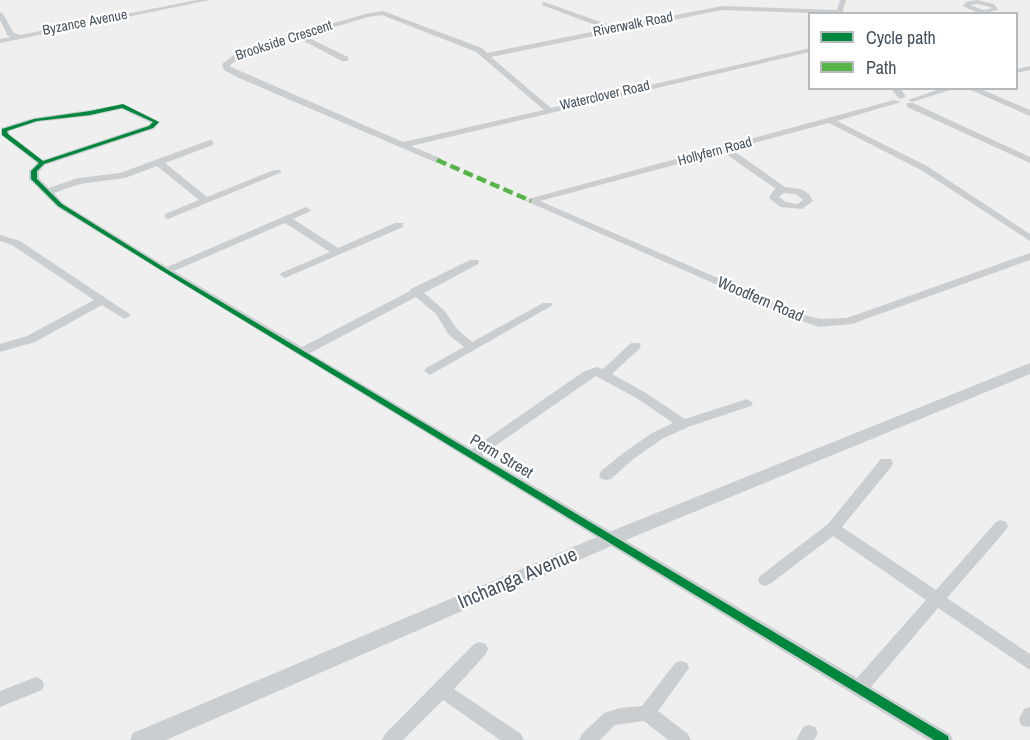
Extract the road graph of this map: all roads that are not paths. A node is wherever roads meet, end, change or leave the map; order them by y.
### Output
1 (207, 0) edge
2 (184, 2) edge
3 (544, 4) dead end
4 (816, 12) edge
5 (0, 14) edge
6 (613, 29) junction
7 (17, 36) junction
8 (299, 36) junction
9 (0, 40) edge
10 (808, 50) edge
11 (488, 55) junction
12 (345, 59) dead end
13 (896, 90) edge
14 (946, 90) edge
15 (975, 90) edge
16 (900, 100) junction
17 (911, 102) junction
18 (548, 109) junction
19 (1030, 113) edge
20 (831, 121) junction
21 (210, 143) dead end
22 (402, 145) junction
23 (725, 149) junction
24 (437, 160) dead end
25 (1030, 160) edge
26 (42, 163) junction
27 (159, 163) junction
28 (277, 172) dead end
29 (783, 190) dead end
30 (48, 192) junction
31 (206, 201) junction
32 (531, 201) joint
33 (306, 210) dead end
34 (168, 216) dead end
35 (285, 219) junction
36 (399, 225) dead end
37 (1030, 237) edge
38 (0, 238) edge
39 (336, 251) junction
40 (1030, 256) edge
41 (474, 262) dead end
42 (166, 271) junction
43 (285, 275) dead end
44 (416, 291) junction
45 (102, 300) junction
46 (547, 305) dead end
47 (124, 315) dead end
48 (635, 346) dead end
49 (471, 347) junction
50 (0, 348) edge
51 (302, 352) junction
52 (1030, 368) edge
53 (430, 371) dead end
54 (605, 374) junction
55 (747, 403) dead end
56 (683, 424) junction
57 (473, 455) junction
58 (886, 463) dead end
59 (606, 476) dead end
60 (1001, 526) dead end
61 (833, 528) junction
62 (610, 539) junction
63 (765, 580) dead end
64 (935, 600) junction
65 (480, 649) dead end
66 (1030, 663) edge
67 (681, 668) dead end
68 (36, 685) dead end
69 (859, 688) junction
70 (442, 690) junction
71 (0, 699) edge
72 (646, 713) junction
73 (141, 740) edge
74 (391, 740) edge
75 (515, 740) edge
76 (588, 740) edge
77 (681, 740) edge
78 (944, 740) edge

1 - 2 street, Byzance Avenue
2 - 7 street, Byzance Avenue
3 - 6 street
4 - 6 street, Riverwalk Road
5 - 7 street
6 - 11 street, Riverwalk Road
7 - 9 street, Byzance Avenue
8 - 11 street, Brookside Crescent
8 - 12 street
8 - 22 street, Brookside Crescent
10 - 18 street, Waterclover Road
11 - 18 street, Brookside Crescent
13 - 16 street
14 - 17 street
15 - 19 street
16 - 17 street
16 - 20 street, Hollyfern Road
17 - 25 street
18 - 22 street, Waterclover Road
20 - 23 street, Hollyfern Road
20 - 37 street
21 - 27 street
22 - 24 street, Brookside Crescent
23 - 29 street
23 - 32 street, Hollyfern Road
26 - 26 street
26 - 30 street
27 - 30 street
27 - 31 street
28 - 31 street
30 - 42 street, Perm Street
31 - 34 street
32 - 40 street, Woodfern Road
33 - 35 street
35 - 39 street
35 - 42 street
36 - 39 street
38 - 45 street
39 - 43 street
41 - 44 street
42 - 51 street, Perm Street
44 - 49 street
44 - 51 street
45 - 47 street
45 - 50 street
46 - 49 street
48 - 54 street
49 - 53 street
51 - 57 street, Perm Street
52 - 62 street, Inchanga Avenue
54 - 56 street
54 - 57 street
55 - 56 street
56 - 59 street
57 - 62 street, Perm Street
58 - 61 street
60 - 64 street
61 - 63 street
61 - 64 street
62 - 69 street, Perm Street
62 - 73 street, Inchanga Avenue
64 - 66 street
64 - 69 street
65 - 70 street
67 - 72 street
68 - 71 street
69 - 78 street, Perm Street
70 - 74 street
70 - 75 street
72 - 76 street
72 - 77 street

